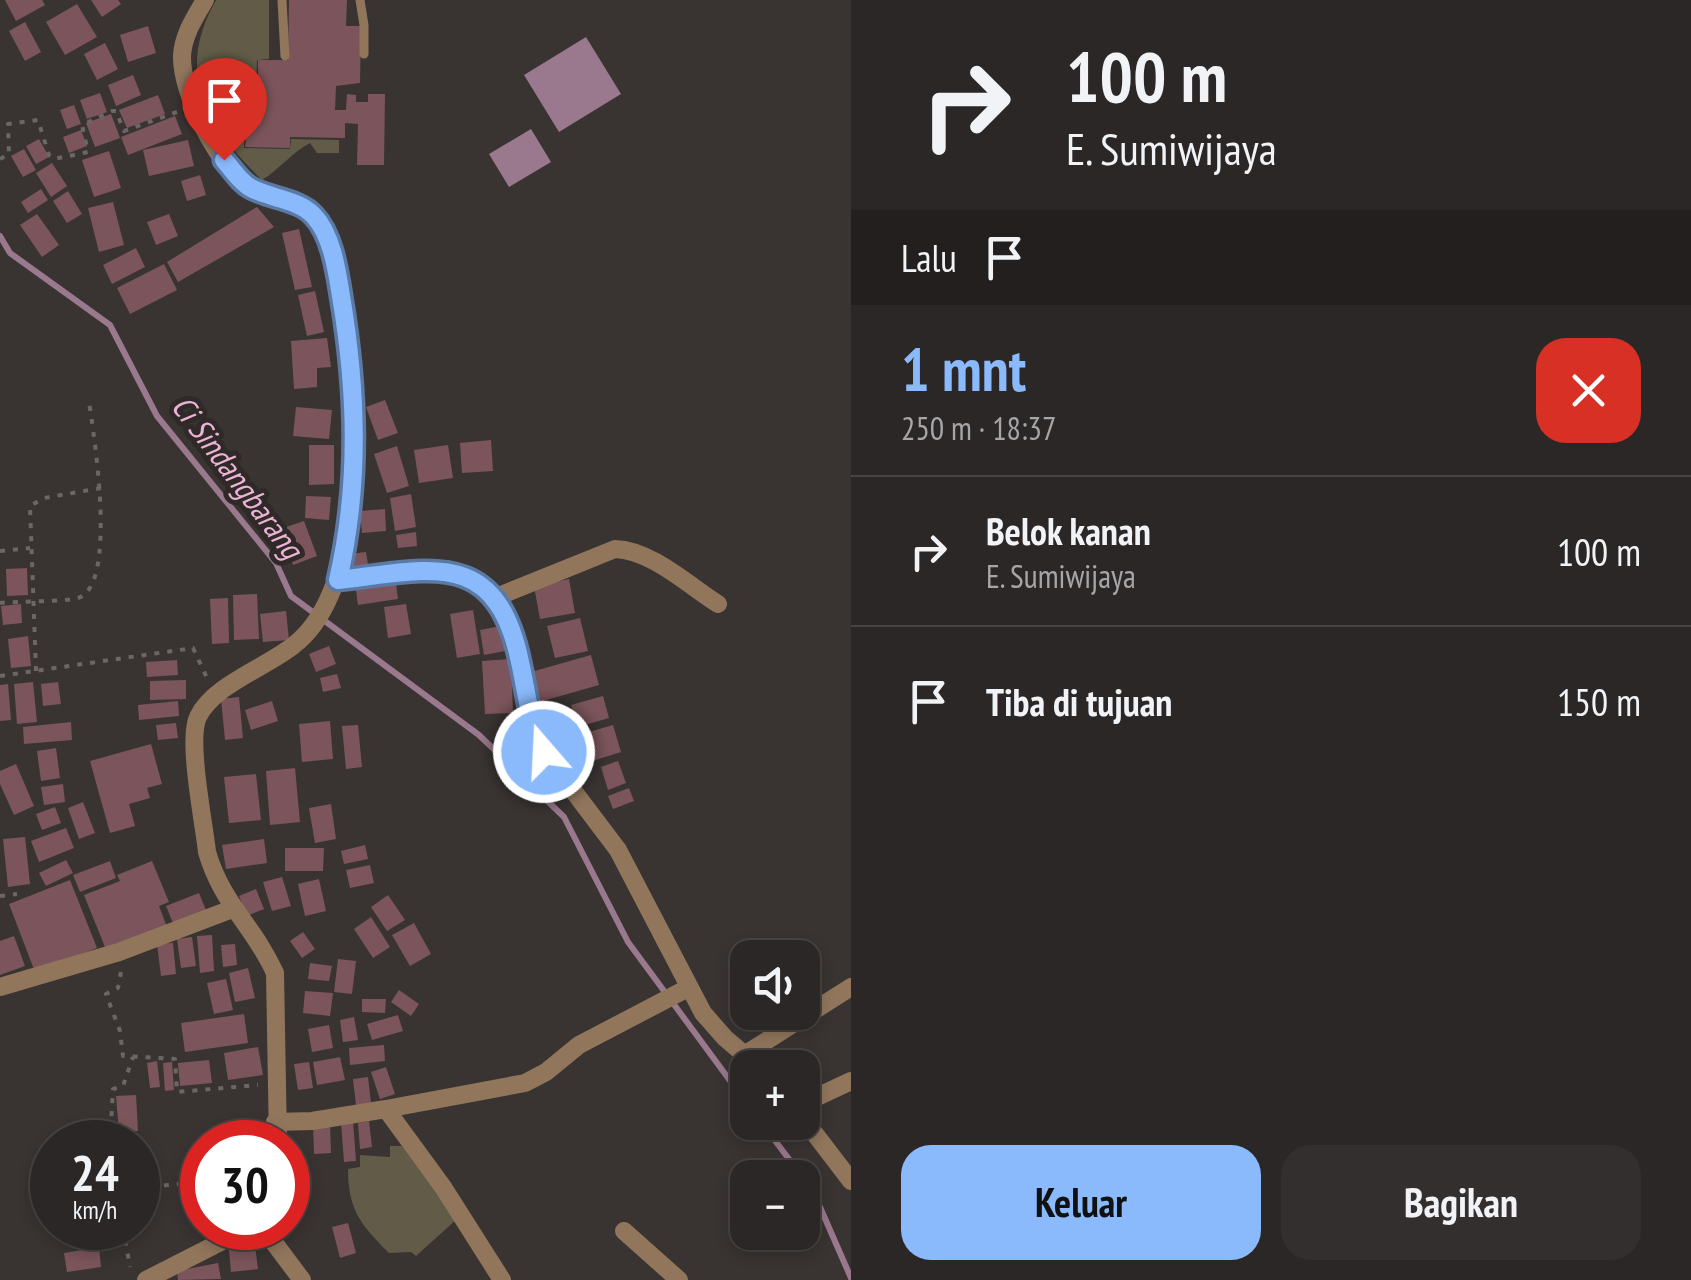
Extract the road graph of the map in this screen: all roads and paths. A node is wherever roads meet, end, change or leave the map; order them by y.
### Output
1 (205, 0) edge
2 (282, 0) edge
3 (360, 0) edge
4 (364, 54) dead end
5 (285, 56) dead end
6 (194, 105) junction
7 (0, 159) edge
8 (89, 402) dead end
9 (101, 488) junction
10 (30, 548) junction
11 (0, 551) edge
12 (335, 585) junction
13 (494, 598) junction
14 (33, 599) junction
15 (0, 603) edge
16 (718, 604) dead end
17 (36, 672) junction
18 (0, 676) edge
19 (215, 696) junction
20 (17, 894) dead end
21 (0, 896) edge
22 (232, 910) junction
23 (119, 952) junction
24 (0, 986) edge
25 (851, 988) edge
26 (681, 993) junction
27 (739, 1050) edge
28 (752, 1050) edge
29 (133, 1056) junction
30 (851, 1081) edge
31 (276, 1084) junction
32 (820, 1096) edge
33 (386, 1110) junction
34 (111, 1120) edge
35 (293, 1120) edge
36 (309, 1120) edge
37 (820, 1140) edge
38 (851, 1181) edge
39 (624, 1231) dead end
40 (130, 1250) edge
41 (197, 1250) edge
42 (280, 1250) edge
43 (138, 1275) edge
44 (302, 1280) edge
45 (502, 1280) edge
46 (679, 1280) edge

1 - 6 street
2 - 5 lane
3 - 4 lane
6 - 7 path
6 - 12 street
8 - 9 path
9 - 10 path
9 - 14 path
10 - 11 path
10 - 14 path
12 - 13 street
12 - 19 street
13 - 16 street
13 - 26 street
14 - 15 path
14 - 17 path
17 - 18 path
17 - 19 path
19 - 22 street
20 - 21 path
22 - 23 street
22 - 31 street
23 - 24 street
23 - 29 path
25 - 28 street
26 - 27 street
26 - 33 street
29 - 31 path
29 - 34 path
30 - 32 street
31 - 35 street
33 - 36 street
33 - 45 street
37 - 38 street
39 - 46 street
40 - 43 path
41 - 43 street
42 - 44 street

